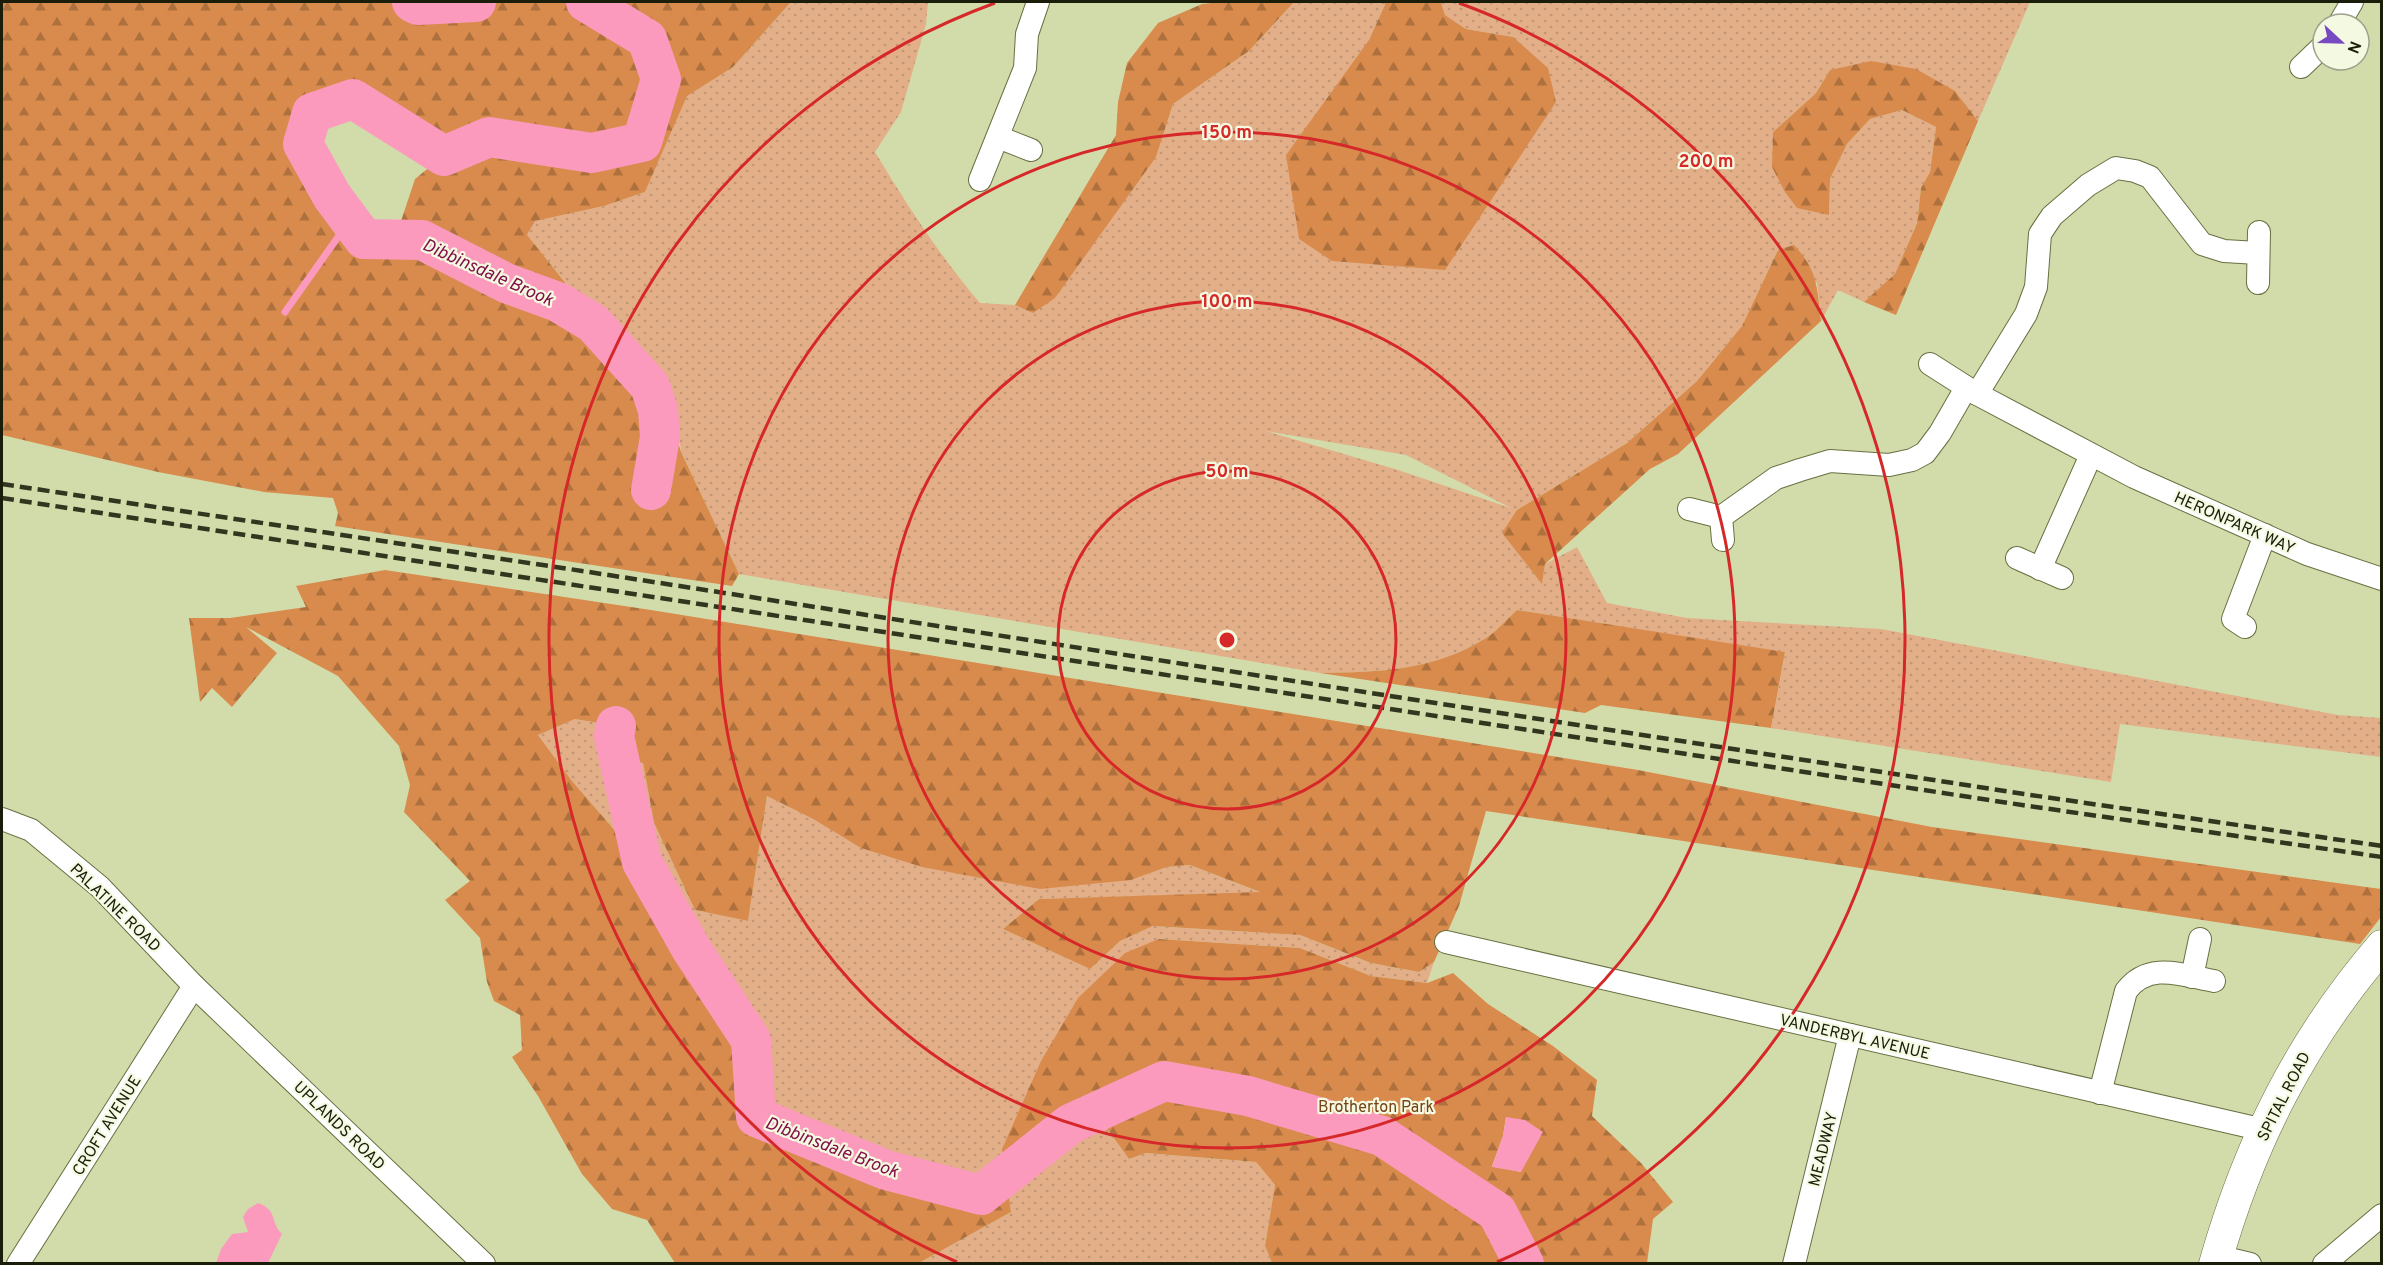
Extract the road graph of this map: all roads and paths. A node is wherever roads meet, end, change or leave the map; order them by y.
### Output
1 (1038, 2) edge
2 (2311, 57) edge
3 (2301, 67) dead end
4 (998, 137) junction
5 (1031, 150) dead end
6 (980, 180) dead end
7 (2258, 283) dead end
8 (1929, 364) dead end
9 (1972, 391) junction
10 (2091, 455) junction
11 (1689, 509) dead end
12 (1721, 517) junction
13 (2265, 535) junction
14 (1724, 540) dead end
15 (2017, 558) dead end
16 (2040, 568) junction
17 (2062, 578) dead end
18 (2382, 579) edge
19 (2245, 627) dead end
20 (2, 819) edge
21 (2200, 939) dead end
22 (1446, 942) dead end
23 (2380, 948) edge
24 (194, 986) junction
25 (1850, 1035) junction
26 (2100, 1093) junction
27 (2264, 1130) junction
28 (2382, 1215) edge
29 (2216, 1260) edge
30 (18, 1263) edge
31 (484, 1263) edge
32 (1794, 1263) edge
33 (2250, 1263) edge
34 (2324, 1263) edge

1 - 4 street
2 - 3 street
4 - 5 street
4 - 6 street
7 - 9 street
8 - 9 street, HERONPARK WAY
9 - 10 street, HERONPARK WAY
9 - 12 street
10 - 13 street, HERONPARK WAY
10 - 16 street
11 - 12 street
12 - 14 street
13 - 18 street, HERONPARK WAY
13 - 19 street
15 - 16 street
16 - 17 street
20 - 24 street, PALATINE ROAD
21 - 26 street
22 - 25 street, VANDERBYL AVENUE
23 - 27 main road, SPITAL ROAD
24 - 30 street, CROFT AVENUE
24 - 31 street, UPLANDS ROAD
25 - 26 street, VANDERBYL AVENUE
25 - 32 street, MEADWAY
26 - 27 street, VANDERBYL AVENUE
27 - 29 main road, SPITAL ROAD
28 - 34 street
29 - 33 street

